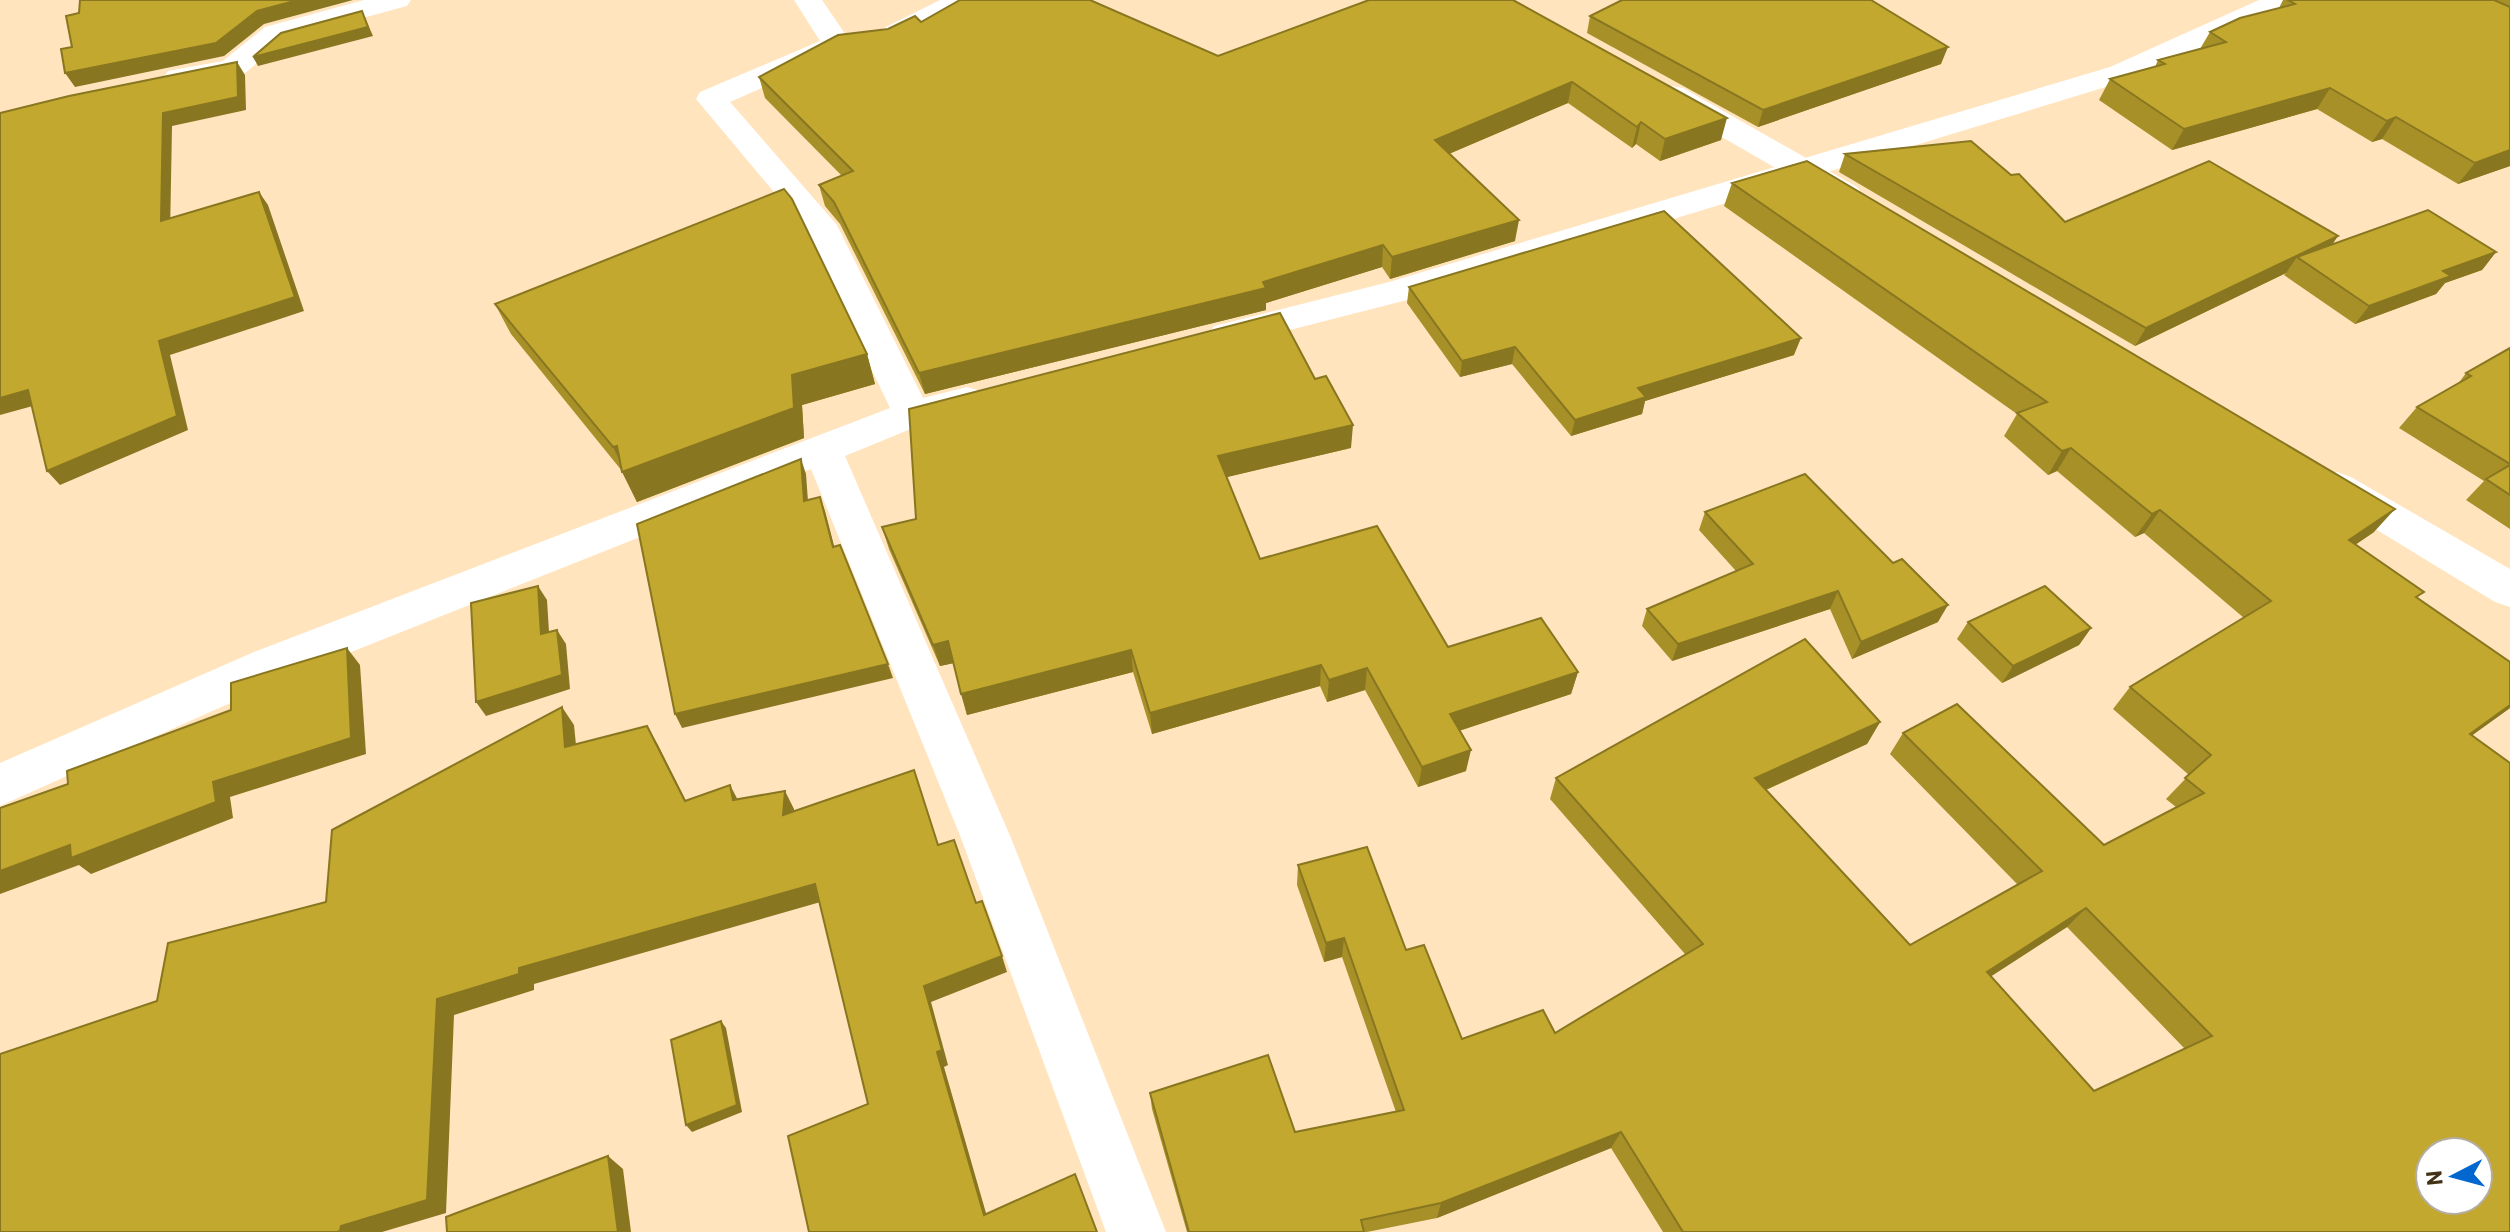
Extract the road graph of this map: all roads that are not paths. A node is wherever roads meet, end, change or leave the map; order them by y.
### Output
1 (397, 0) edge
2 (808, 0) edge
3 (962, 0) edge
4 (2283, 0) edge
5 (837, 44) junction
6 (1637, 76) edge
7 (144, 85) edge
8 (1802, 168) junction
9 (1870, 209) edge
10 (1201, 341) edge
11 (1003, 391) edge
12 (912, 414) junction
13 (822, 449) junction
14 (2306, 468) edge
15 (2510, 590) edge
16 (0, 785) edge
17 (1136, 1232) edge

1 - 7 street
2 - 5 street
3 - 5 street
4 - 8 street
5 - 12 street
6 - 8 street
8 - 9 street
8 - 10 street
11 - 12 street
12 - 13 street
13 - 16 street
13 - 17 street
14 - 15 street

